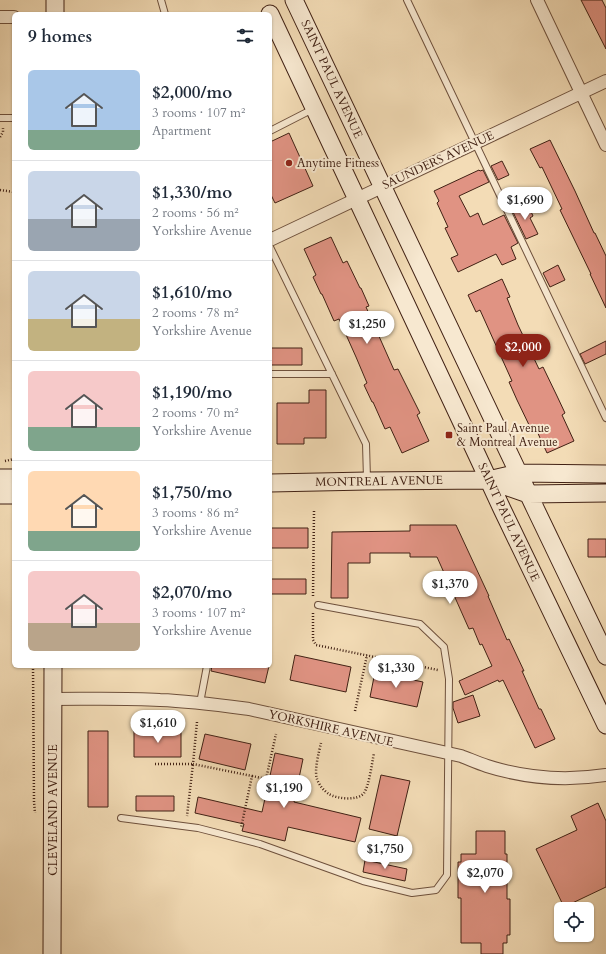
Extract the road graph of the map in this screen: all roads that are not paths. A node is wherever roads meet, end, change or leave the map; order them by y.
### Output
1 (55, 0) edge
2 (161, 0) edge
3 (263, 0) edge
4 (294, 0) edge
5 (407, 0) edge
6 (538, 0) edge
7 (55, 12) edge
8 (164, 12) edge
9 (269, 12) edge
10 (12, 17) edge
11 (0, 18) edge
12 (272, 18) edge
13 (606, 80) edge
14 (581, 92) junction
15 (314, 108) junction
16 (0, 118) edge
17 (12, 118) edge
18 (272, 130) edge
19 (475, 143) junction
20 (606, 145) edge
21 (383, 186) junction
22 (357, 199) junction
23 (272, 239) edge
24 (272, 251) edge
25 (272, 374) edge
26 (332, 374) junction
27 (606, 418) edge
28 (519, 473) junction
29 (606, 474) edge
30 (0, 478) edge
31 (12, 478) edge
32 (488, 480) junction
33 (367, 481) junction
34 (272, 483) edge
35 (606, 493) edge
36 (528, 494) junction
37 (0, 495) edge
38 (12, 495) edge
39 (318, 605) dead end
40 (606, 656) edge
41 (53, 668) edge
42 (207, 668) edge
43 (53, 700) junction
44 (200, 703) junction
45 (606, 725) edge
46 (448, 754) junction
47 (606, 775) edge
48 (121, 818) dead end
49 (52, 954) edge

1 - 7 main road
2 - 8 lane
3 - 9 main road, SAINT PAUL AVENUE
4 - 21 main road, SAINT PAUL AVENUE
5 - 19 lane
6 - 14 street
10 - 11 street
12 - 15 main road, SAINT PAUL AVENUE
13 - 14 street, SAUNDERS AVENUE
14 - 19 street, SAUNDERS AVENUE
14 - 20 street
15 - 18 lane
15 - 22 main road, SAINT PAUL AVENUE
16 - 17 lane
19 - 21 street, SAUNDERS AVENUE
19 - 27 lane
21 - 22 street, SAUNDERS AVENUE
21 - 28 main road, SAINT PAUL AVENUE
22 - 23 street, SAUNDERS AVENUE
22 - 32 main road, SAINT PAUL AVENUE
24 - 26 lane
25 - 26 lane
26 - 33 lane
28 - 29 main road, MONTREAL AVENUE
28 - 32 main road, MONTREAL AVENUE
28 - 36 main road, SAINT PAUL AVENUE
30 - 31 main road
32 - 33 main road, MONTREAL AVENUE
32 - 36 main road, MONTREAL AVENUE
32 - 45 main road, SAINT PAUL AVENUE
33 - 34 main road, MONTREAL AVENUE
35 - 36 main road, MONTREAL AVENUE
36 - 40 main road, SAINT PAUL AVENUE
37 - 38 main road
39 - 46 lane
41 - 43 main road, CLEVELAND AVENUE
42 - 44 lane
43 - 44 street, YORKSHIRE AVENUE
43 - 49 main road, CLEVELAND AVENUE
44 - 46 street, YORKSHIRE AVENUE
46 - 47 street, YORKSHIRE AVENUE
46 - 48 lane

